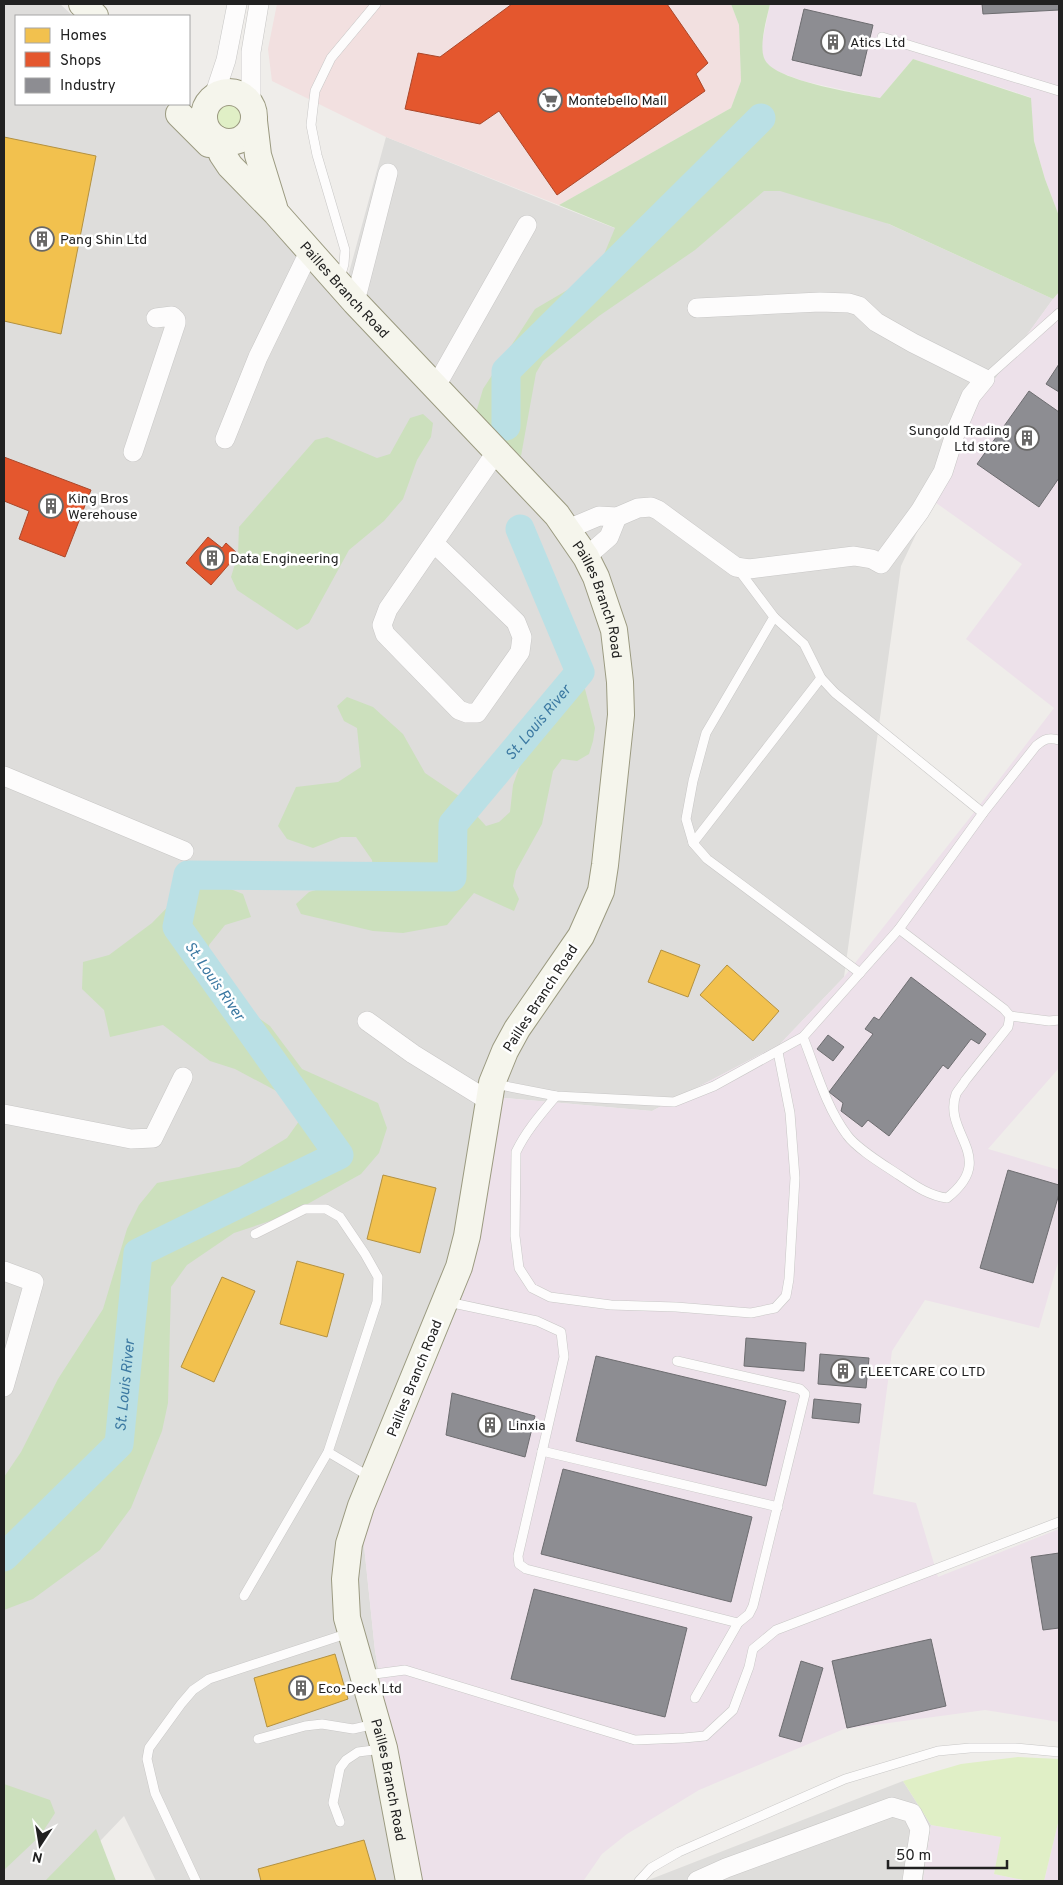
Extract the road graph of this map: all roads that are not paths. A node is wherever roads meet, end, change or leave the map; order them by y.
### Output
1 (82, 4) edge
2 (237, 4) edge
3 (260, 4) edge
4 (376, 4) edge
5 (93, 15) edge
6 (882, 37) dead end
7 (1059, 91) edge
8 (198, 111) edge
9 (252, 112) junction
10 (230, 166) junction
11 (388, 174) dead end
12 (276, 213) junction
13 (527, 225) dead end
14 (310, 250) junction
15 (347, 292) junction
16 (696, 308) dead end
17 (1059, 313) edge
18 (156, 318) dead end
19 (985, 379) junction
20 (436, 386) junction
21 (225, 439) dead end
22 (497, 451) junction
23 (133, 452) dead end
24 (617, 516) junction
25 (568, 529) junction
26 (434, 544) junction
27 (586, 557) junction
28 (736, 567) junction
29 (774, 617) junction
30 (821, 678) junction
31 (1059, 740) edge
32 (4, 776) edge
33 (983, 813) junction
34 (694, 843) junction
35 (184, 851) dead end
36 (899, 929) junction
37 (860, 973) junction
38 (1010, 1016) junction
39 (1059, 1020) edge
40 (367, 1021) dead end
41 (803, 1037) junction
42 (778, 1052) junction
43 (183, 1077) dead end
44 (491, 1092) junction
45 (556, 1096) junction
46 (4, 1114) edge
47 (255, 1234) dead end
48 (4, 1271) edge
49 (445, 1301) junction
50 (677, 1361) dead end
51 (4, 1387) edge
52 (542, 1451) junction
53 (328, 1452) junction
54 (372, 1478) junction
55 (778, 1507) junction
56 (1059, 1522) edge
57 (244, 1596) dead end
58 (738, 1623) junction
59 (352, 1632) junction
60 (364, 1676) junction
61 (695, 1698) dead end
62 (381, 1736) junction
63 (258, 1739) dead end
64 (1059, 1752) edge
65 (340, 1822) dead end
66 (196, 1881) edge
67 (410, 1881) edge
68 (639, 1881) edge
69 (697, 1881) edge
70 (912, 1881) edge

1 - 5 main road
2 - 8 street
3 - 9 street
4 - 15 lane
6 - 7 lane
8 - 9 main road
8 - 9 main road
8 - 10 main road
8 - 10 main road, Pailles Branch Road
9 - 12 main road, Pailles Branch Road
10 - 12 main road, Pailles Branch Road
11 - 15 street
12 - 14 main road, Pailles Branch Road
13 - 20 street
14 - 15 main road, Pailles Branch Road
14 - 21 street
15 - 20 main road, Pailles Branch Road
16 - 19 street
17 - 19 lane
18 - 23 street
19 - 28 street
20 - 22 main road, Pailles Branch Road
22 - 25 main road, Pailles Branch Road
22 - 26 street
24 - 25 street
24 - 27 street
24 - 28 street
25 - 27 main road, Pailles Branch Road
26 - 26 street
27 - 44 main road, Pailles Branch Road
28 - 29 lane
29 - 30 lane
29 - 34 lane
30 - 33 lane
30 - 34 lane
31 - 33 lane
32 - 35 street
33 - 36 lane
34 - 37 lane
36 - 37 lane
36 - 38 lane
37 - 41 lane
38 - 39 lane
38 - 41 lane
40 - 44 street
41 - 42 lane
42 - 45 lane
42 - 45 lane
43 - 46 street
44 - 45 lane
44 - 49 main road, Pailles Branch Road
47 - 53 lane
48 - 51 street
49 - 52 lane
49 - 54 main road, Pailles Branch Road
50 - 55 lane
52 - 55 lane
52 - 58 lane
53 - 54 lane
53 - 57 lane
54 - 59 main road, Pailles Branch Road
55 - 58 lane
56 - 60 lane
58 - 61 lane
59 - 60 main road, Pailles Branch Road
59 - 66 lane
60 - 62 main road, Pailles Branch Road
62 - 63 lane
62 - 65 lane
62 - 67 main road, Pailles Branch Road
64 - 68 lane
69 - 70 street

